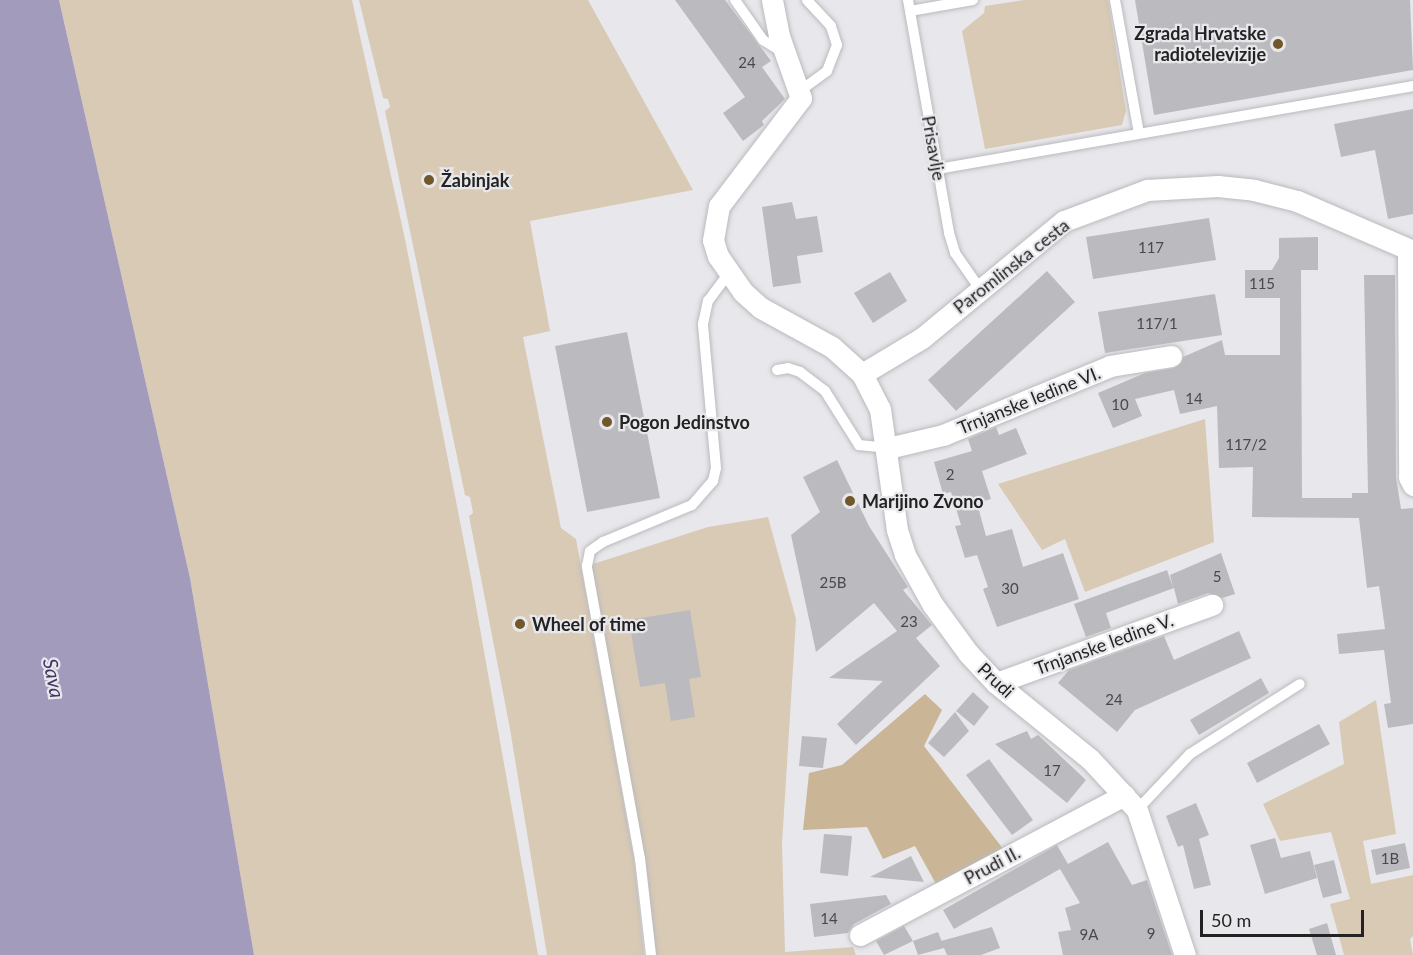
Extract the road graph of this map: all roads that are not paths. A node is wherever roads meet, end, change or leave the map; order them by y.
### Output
1 (735, 0) edge
2 (772, 0) edge
3 (807, 0) edge
4 (974, 0) edge
5 (1115, 0) edge
6 (909, 6) edge
7 (785, 54) junction
8 (1413, 86) edge
9 (801, 90) junction
10 (1139, 133) junction
11 (938, 169) junction
12 (1411, 250) edge
13 (728, 274) junction
14 (980, 289) junction
15 (1171, 356) dead end
16 (777, 370) dead end
17 (862, 374) junction
18 (888, 448) junction
19 (1413, 485) edge
20 (1212, 605) dead end
21 (996, 683) junction
22 (1300, 684) dead end
23 (1130, 803) junction
24 (860, 935) dead end
25 (651, 955) edge
26 (1185, 955) edge

1 - 7 lane
2 - 7 street
3 - 9 lane
4 - 6 lane
5 - 10 lane
6 - 11 lane, Prisavlje
7 - 9 street
8 - 10 lane
9 - 13 street
10 - 11 lane
11 - 14 lane, Prisavlje
12 - 14 street, Paromlinska cesta
12 - 19 street
13 - 17 street
13 - 25 lane
14 - 17 street, Paromlinska cesta
15 - 18 street, Trnjanske ledine VI.
16 - 18 lane
17 - 18 street, Prudi
18 - 21 street, Prudi
20 - 21 street, Trnjanske ledine V.
21 - 23 street, Prudi
22 - 23 lane
23 - 24 street, Prudi II.
23 - 26 street, Prudi

